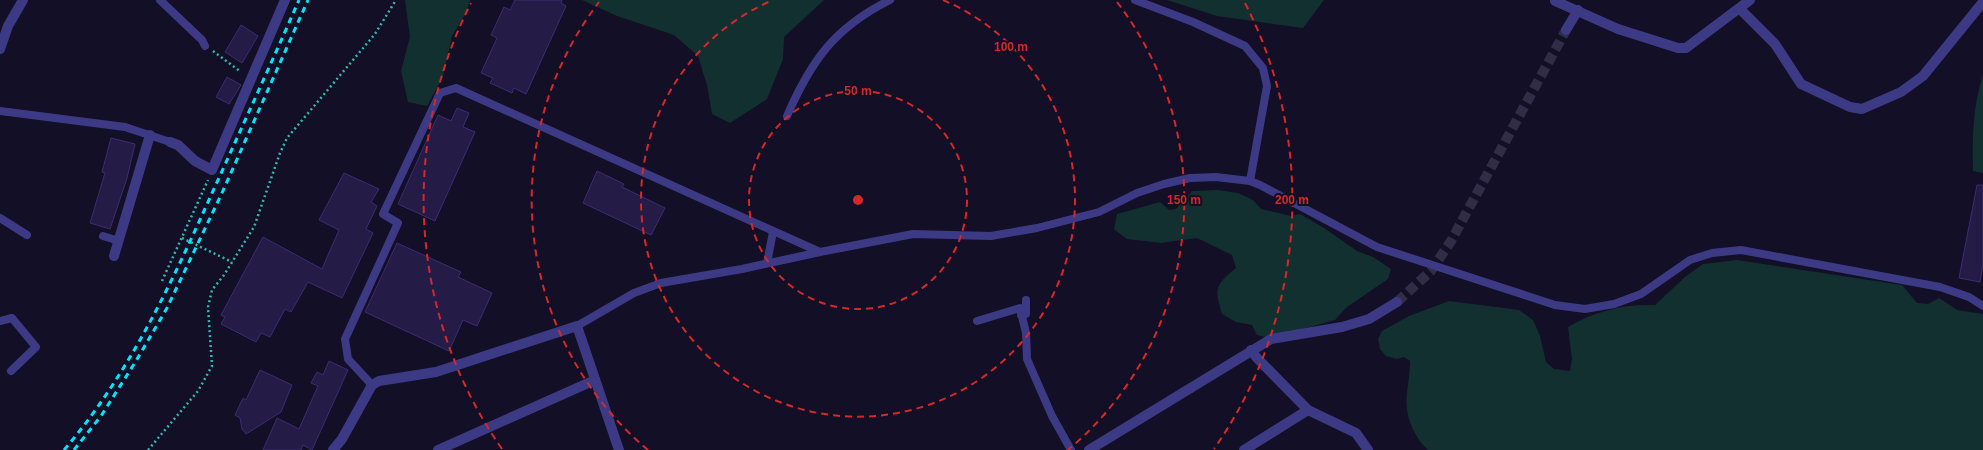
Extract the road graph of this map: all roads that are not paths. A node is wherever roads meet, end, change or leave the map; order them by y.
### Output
1 (23, 0) edge
2 (160, 0) edge
3 (285, 0) edge
4 (890, 0) edge
5 (1135, 0) edge
6 (1750, 0) edge
7 (1554, 1) dead end
8 (1983, 2) edge
9 (1740, 9) junction
10 (1578, 10) junction
11 (1566, 30) tunnel mouth
12 (205, 46) road end
13 (0, 49) edge
14 (0, 111) edge
15 (787, 116) dead end
16 (150, 135) junction
17 (170, 142) joint
18 (1250, 182) junction
19 (0, 218) edge
20 (773, 232) junction
21 (27, 235) dead end
22 (103, 236) dead end
23 (119, 241) junction
24 (820, 252) junction
25 (114, 256) dead end
26 (767, 263) junction
27 (1026, 300) dead end
28 (1397, 302) tunnel mouth
29 (1983, 306) edge
30 (1021, 315) junction
31 (0, 321) edge
32 (977, 321) dead end
33 (577, 326) junction
34 (1251, 350) junction
35 (11, 371) dead end
36 (595, 380) junction
37 (372, 384) junction
38 (1308, 410) junction
39 (334, 450) edge
40 (438, 450) edge
41 (620, 450) edge
42 (1071, 450) edge
43 (1089, 450) edge
44 (1244, 450) edge
45 (1368, 450) edge

1 - 13 street
2 - 12 lane
3 - 17 street
4 - 15 lane
5 - 18 lane
6 - 9 street
7 - 10 street
8 - 9 street
9 - 10 street
10 - 11 street
14 - 16 lane
16 - 17 lane
16 - 23 street
18 - 24 lane
18 - 29 lane
19 - 21 lane
20 - 24 lane
20 - 26 lane
20 - 37 lane
22 - 23 lane
23 - 25 street
24 - 26 lane
26 - 33 lane
27 - 30 lane
28 - 34 street
30 - 32 lane
30 - 42 lane
31 - 35 lane
33 - 36 street
33 - 37 street
34 - 38 street
34 - 43 street
36 - 40 street
36 - 41 street
37 - 39 street
38 - 44 street
38 - 45 street

